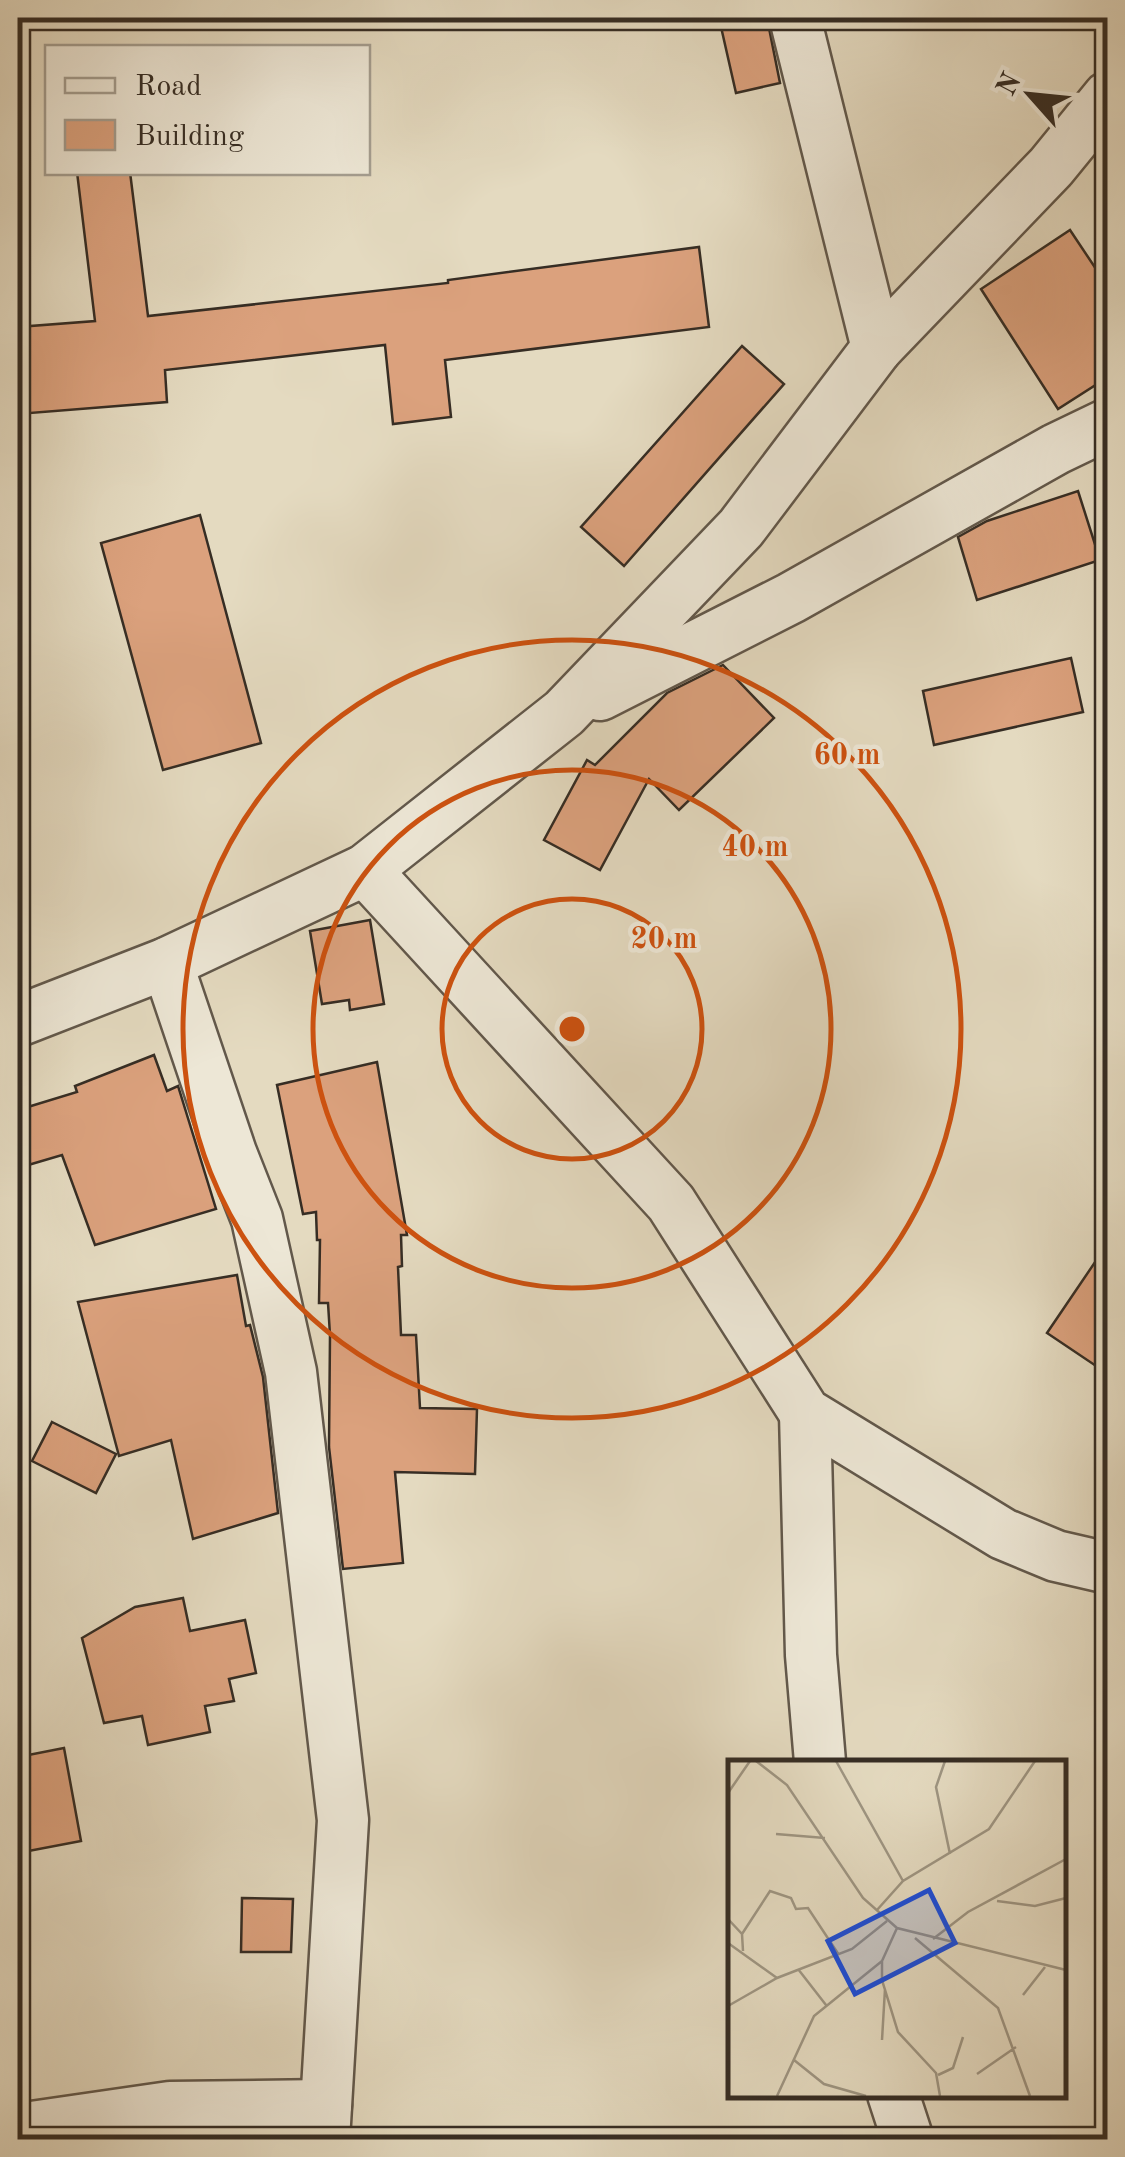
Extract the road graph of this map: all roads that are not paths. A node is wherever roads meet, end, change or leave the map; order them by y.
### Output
1 (795, 18) edge
2 (1108, 97) edge
3 (876, 348) junction
4 (1108, 424) edge
5 (564, 713) junction
6 (365, 870) junction
7 (167, 963) junction
8 (18, 1021) edge
9 (804, 1413) junction
10 (1108, 1568) edge
11 (820, 1760) edge
12 (893, 2097) edge
13 (326, 2122) edge
14 (18, 2129) edge
15 (908, 2140) edge

1 - 3 street
2 - 3 street
3 - 5 street
4 - 5 street
5 - 6 street
6 - 7 street
6 - 9 street
7 - 8 street
7 - 13 street
9 - 10 street
9 - 11 street
12 - 15 street
13 - 14 street

